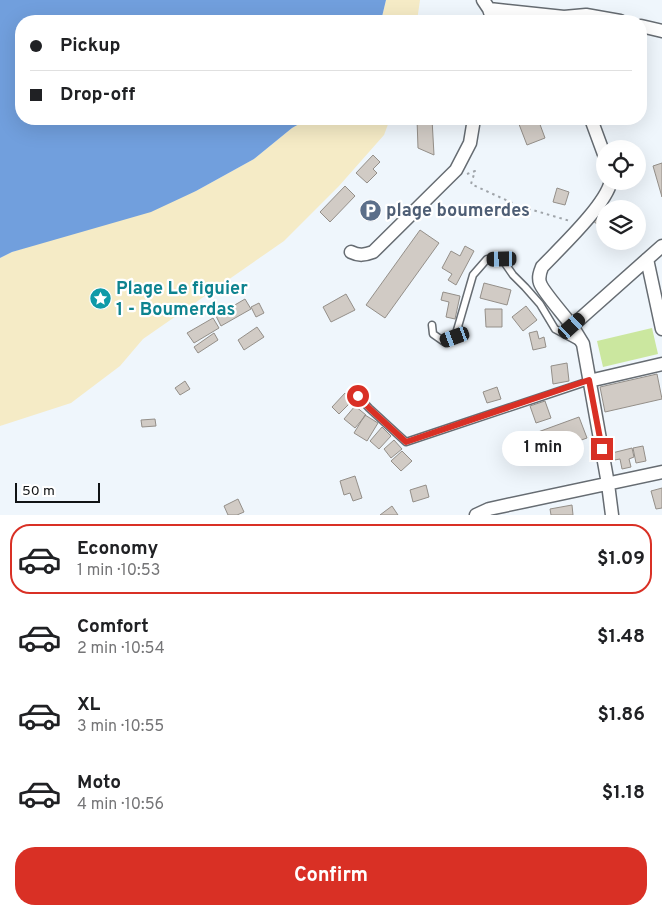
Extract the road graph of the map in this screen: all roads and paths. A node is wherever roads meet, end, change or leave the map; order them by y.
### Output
1 (491, 12) edge
2 (522, 15) edge
3 (647, 27) edge
4 (662, 31) edge
5 (473, 125) edge
6 (593, 125) edge
7 (599, 140) edge
8 (456, 170) junction
9 (608, 190) edge
10 (582, 225) junction
11 (662, 246) edge
12 (351, 252) dead end
13 (647, 259) junction
14 (432, 325) dead end
15 (572, 326) junction
16 (662, 329) edge
17 (583, 344) junction
18 (662, 364) edge
19 (589, 380) junction
20 (358, 396) dead end
21 (662, 472) edge
22 (608, 484) junction
23 (476, 515) edge
24 (612, 515) edge

1 - 2 street
3 - 4 street
5 - 8 street
6 - 7 street
8 - 10 path
8 - 12 street
9 - 10 street
10 - 15 street
11 - 13 street
13 - 15 street
13 - 16 street
14 - 17 lane
15 - 17 street
17 - 19 street
18 - 19 street
19 - 20 lane
19 - 22 street
21 - 22 street
22 - 23 street
22 - 24 street

